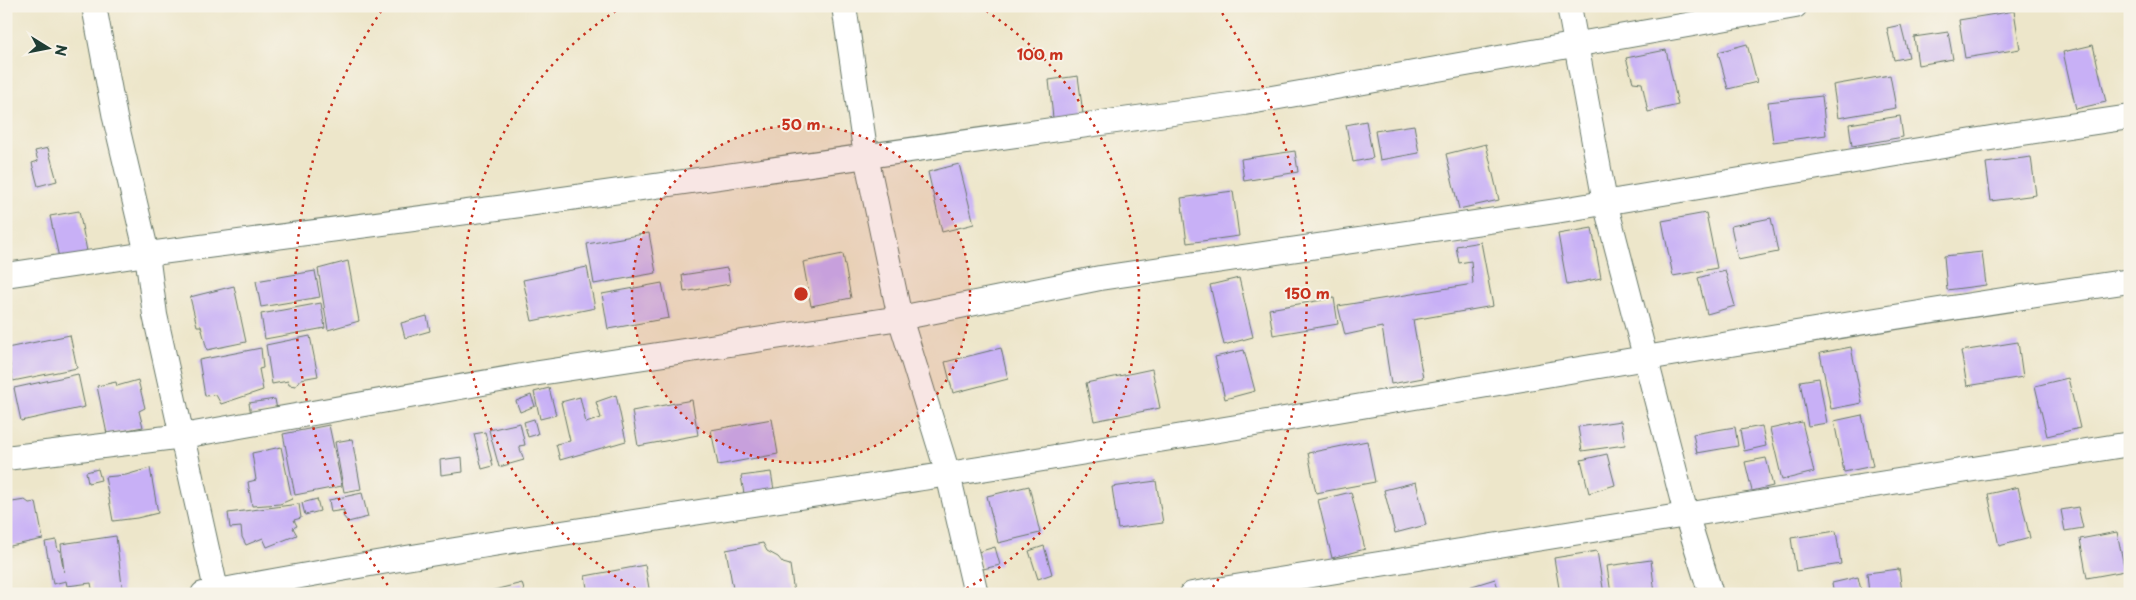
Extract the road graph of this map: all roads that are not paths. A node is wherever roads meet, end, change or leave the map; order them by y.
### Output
1 (94, 6) edge
2 (844, 6) edge
3 (1569, 6) edge
4 (1795, 6) edge
5 (1576, 43) junction
6 (2130, 117) edge
7 (866, 156) junction
8 (1605, 202) junction
9 (147, 254) junction
10 (6, 275) edge
11 (2130, 281) edge
12 (900, 318) junction
13 (1645, 358) junction
14 (183, 436) junction
15 (2130, 444) edge
16 (6, 458) edge
17 (948, 474) junction
18 (1686, 514) junction
19 (212, 593) edge
20 (976, 594) edge
21 (1192, 594) edge
22 (1711, 594) edge

1 - 9 street
2 - 7 street
3 - 5 street
4 - 5 street
5 - 7 street
5 - 8 street
6 - 8 street
7 - 9 street
7 - 12 street
8 - 12 street
8 - 13 street
9 - 10 street
9 - 14 street
11 - 13 street
12 - 14 street
12 - 17 street
13 - 17 street
13 - 18 street
14 - 16 street
14 - 19 street
15 - 18 street
17 - 19 street
17 - 20 street
18 - 21 street
18 - 22 street

